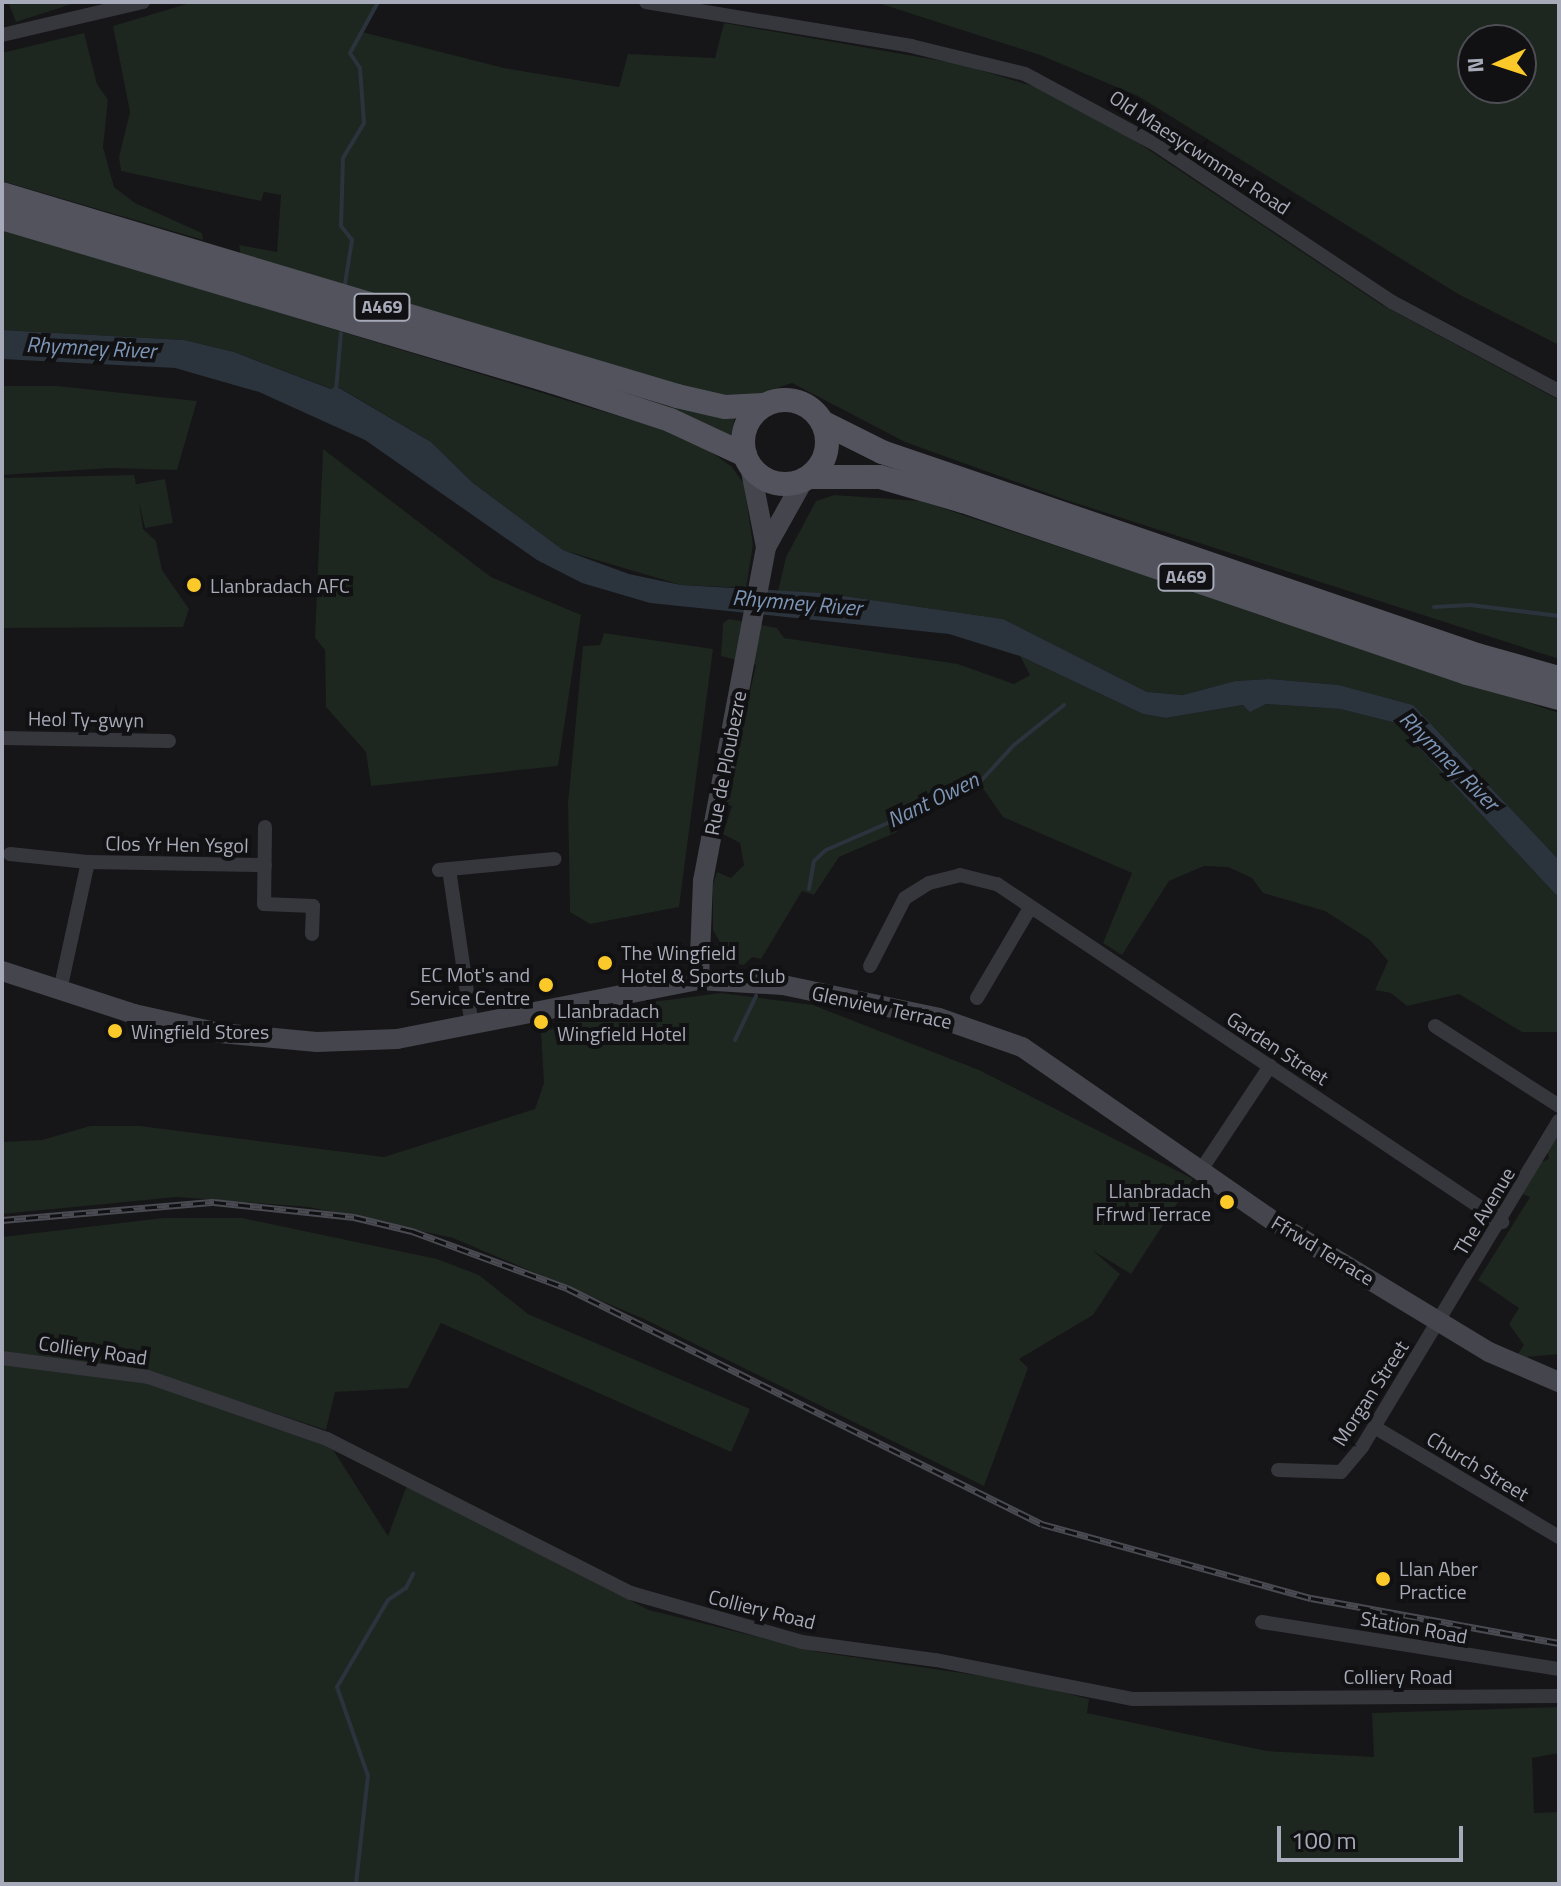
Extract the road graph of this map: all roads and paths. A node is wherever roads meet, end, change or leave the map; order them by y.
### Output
1 (143, 2) edge
2 (646, 2) edge
3 (2, 35) edge
4 (2, 194) edge
5 (2, 218) edge
6 (1559, 391) edge
7 (763, 405) junction
8 (824, 423) junction
9 (748, 460) junction
10 (806, 479) junction
11 (766, 547) junction
12 (1559, 678) edge
13 (1559, 698) edge
14 (2, 738) edge
15 (169, 741) dead end
16 (265, 827) dead end
17 (10, 854) dead end
18 (554, 859) dead end
19 (88, 862) junction
20 (265, 865) junction
21 (1030, 908) junction
22 (312, 934) dead end
23 (870, 966) dead end
24 (11, 974) edge
25 (699, 980) junction
26 (60, 990) junction
27 (977, 998) dead end
28 (472, 1026) junction
29 (1435, 1026) dead end
30 (1270, 1066) junction
31 (1559, 1106) edge
32 (1559, 1121) edge
33 (1204, 1173) junction
34 (1502, 1222) junction
35 (1441, 1321) junction
36 (2, 1358) edge
37 (1559, 1382) edge
38 (1376, 1428) junction
39 (1278, 1470) dead end
40 (1559, 1537) edge
41 (1262, 1622) dead end
42 (1559, 1669) edge
43 (1559, 1696) edge

1 - 3 street
2 - 6 street, Old Maesycwmmer Road
4 - 7 main road, A469
5 - 9 main road, A469
7 - 8 main road
7 - 9 main road
8 - 10 main road
8 - 12 main road, A469
9 - 10 main road
9 - 11 street, Rue de Ploubezre
10 - 11 street, Rue de Ploubezre
10 - 13 main road, A469
11 - 25 street, Rue de Ploubezre
14 - 15 street, Heol Ty-gwyn
16 - 20 street, Clos Yr Hen Ysgol
17 - 19 street
18 - 28 street
19 - 20 street, Clos Yr Hen Ysgol
19 - 26 street
20 - 22 street, Clos Yr Hen Ysgol
21 - 23 street, Garden Street
21 - 27 street
21 - 30 street, Garden Street
24 - 26 street, Glenview Terrace
25 - 28 street, Glenview Terrace
25 - 33 street, Glenview Terrace
26 - 28 street, Glenview Terrace
29 - 31 street
30 - 33 street
30 - 34 street, Garden Street
32 - 34 street, The Avenue
33 - 35 street, Ffrwd Terrace
34 - 35 street, The Avenue
35 - 37 street, Ffrwd Terrace
35 - 38 street, Morgan Street
36 - 43 street, Colliery Road
38 - 39 street, Morgan Street
38 - 40 street, Church Street
41 - 42 street, Station Road

